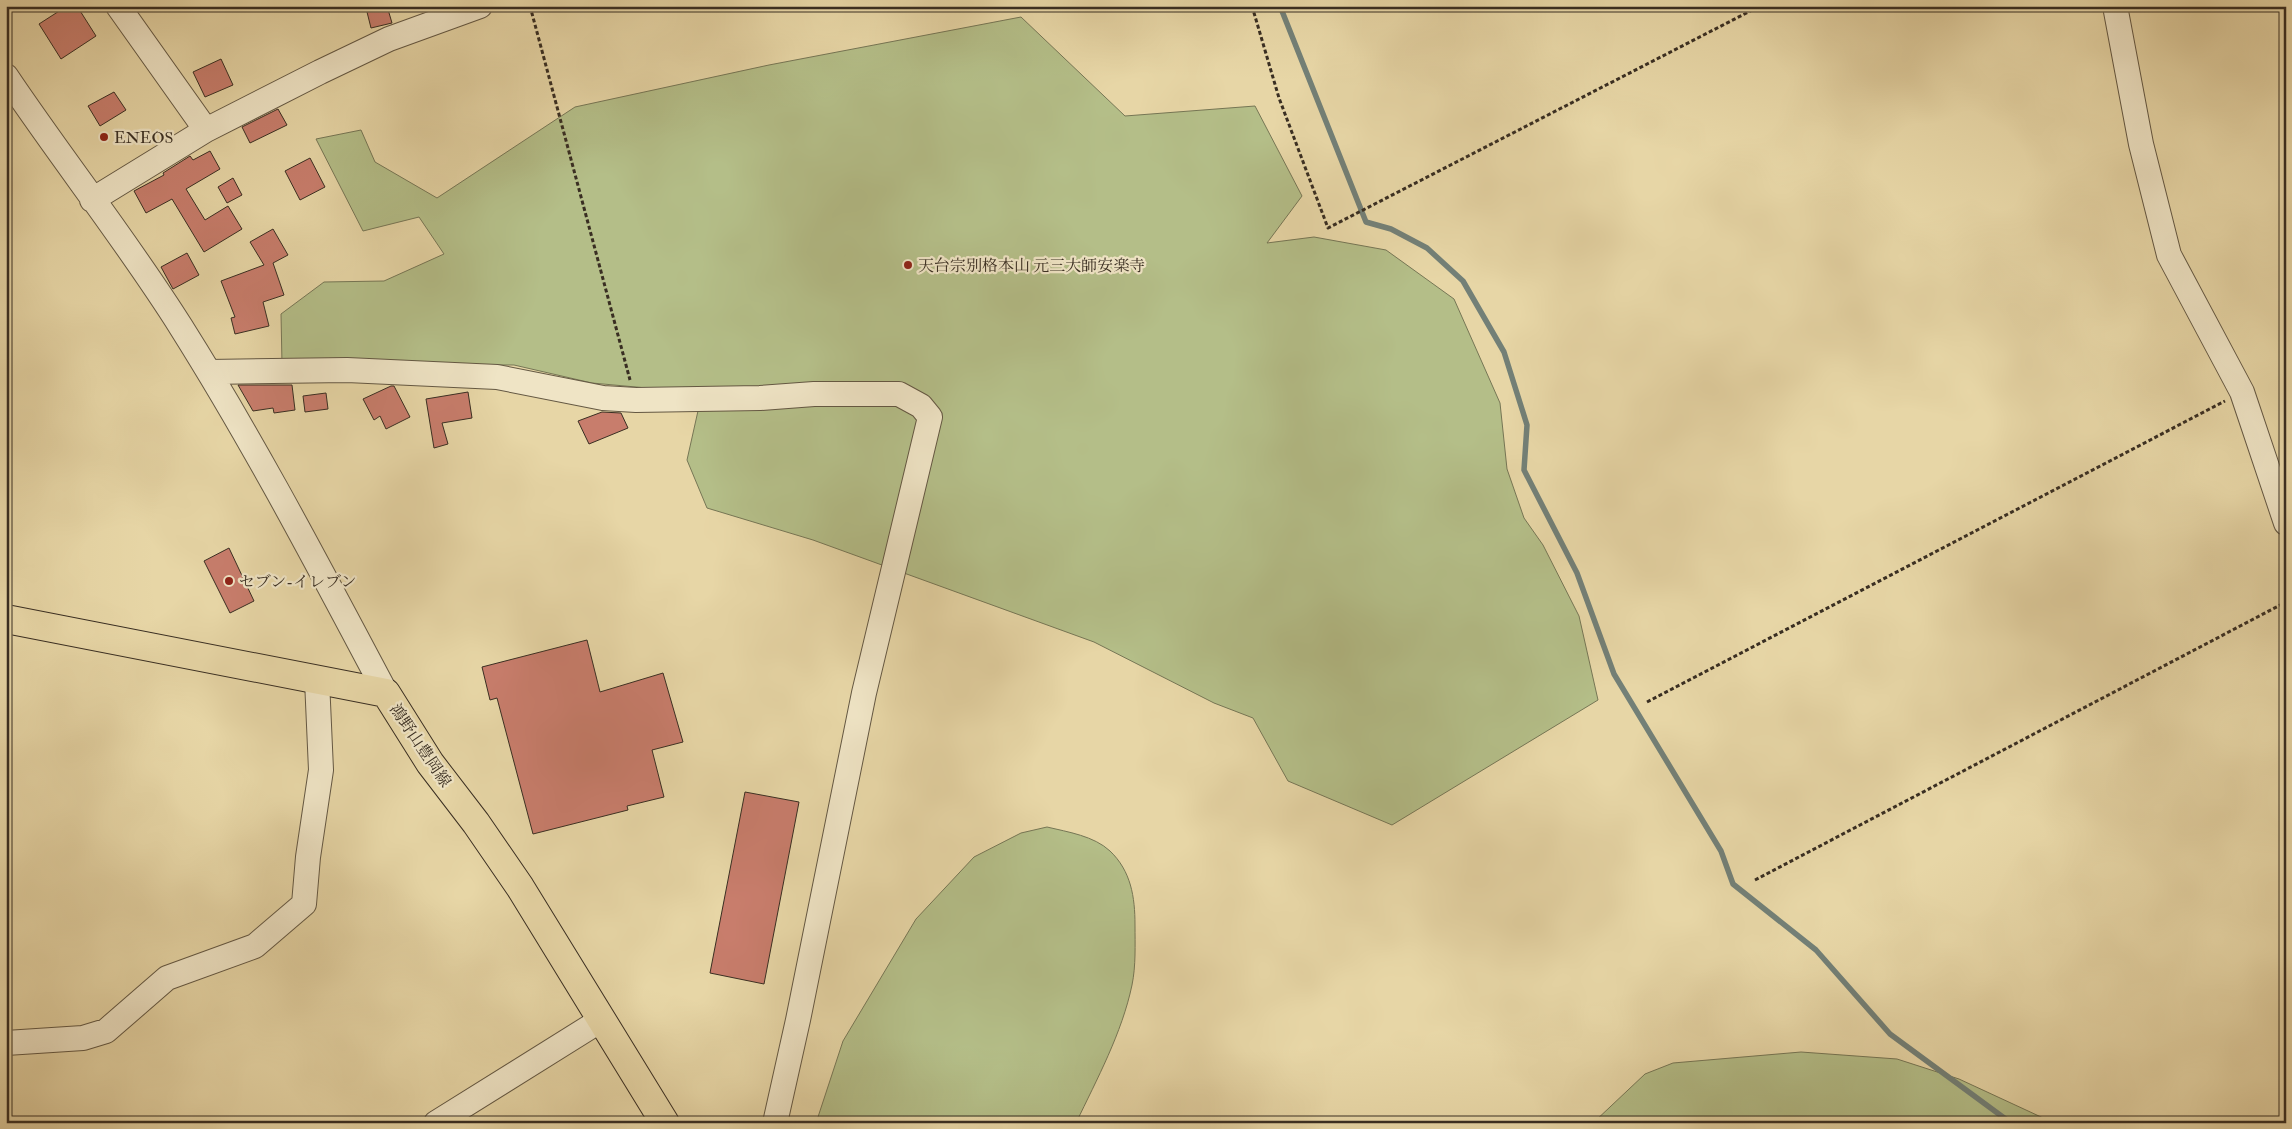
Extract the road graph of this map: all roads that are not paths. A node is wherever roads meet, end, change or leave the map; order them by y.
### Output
1 (118, 6) edge
2 (480, 6) edge
3 (2115, 6) edge
4 (6, 76) edge
5 (206, 130) junction
6 (92, 200) junction
7 (209, 372) junction
8 (2279, 484) edge
9 (2286, 523) edge
10 (6, 619) edge
11 (317, 680) junction
12 (386, 692) junction
13 (601, 1020) junction
14 (6, 1043) edge
15 (436, 1123) edge
16 (665, 1123) edge
17 (775, 1123) edge

1 - 5 street
2 - 5 street
3 - 8 street
4 - 6 street
5 - 6 street
6 - 7 street
7 - 12 street
7 - 17 street
8 - 9 street
10 - 11 main road, 鴻野山豊岡線
11 - 12 main road, 鴻野山豊岡線
11 - 14 street
12 - 13 main road, 鴻野山豊岡線
13 - 15 street
13 - 16 main road, 鴻野山豊岡線

